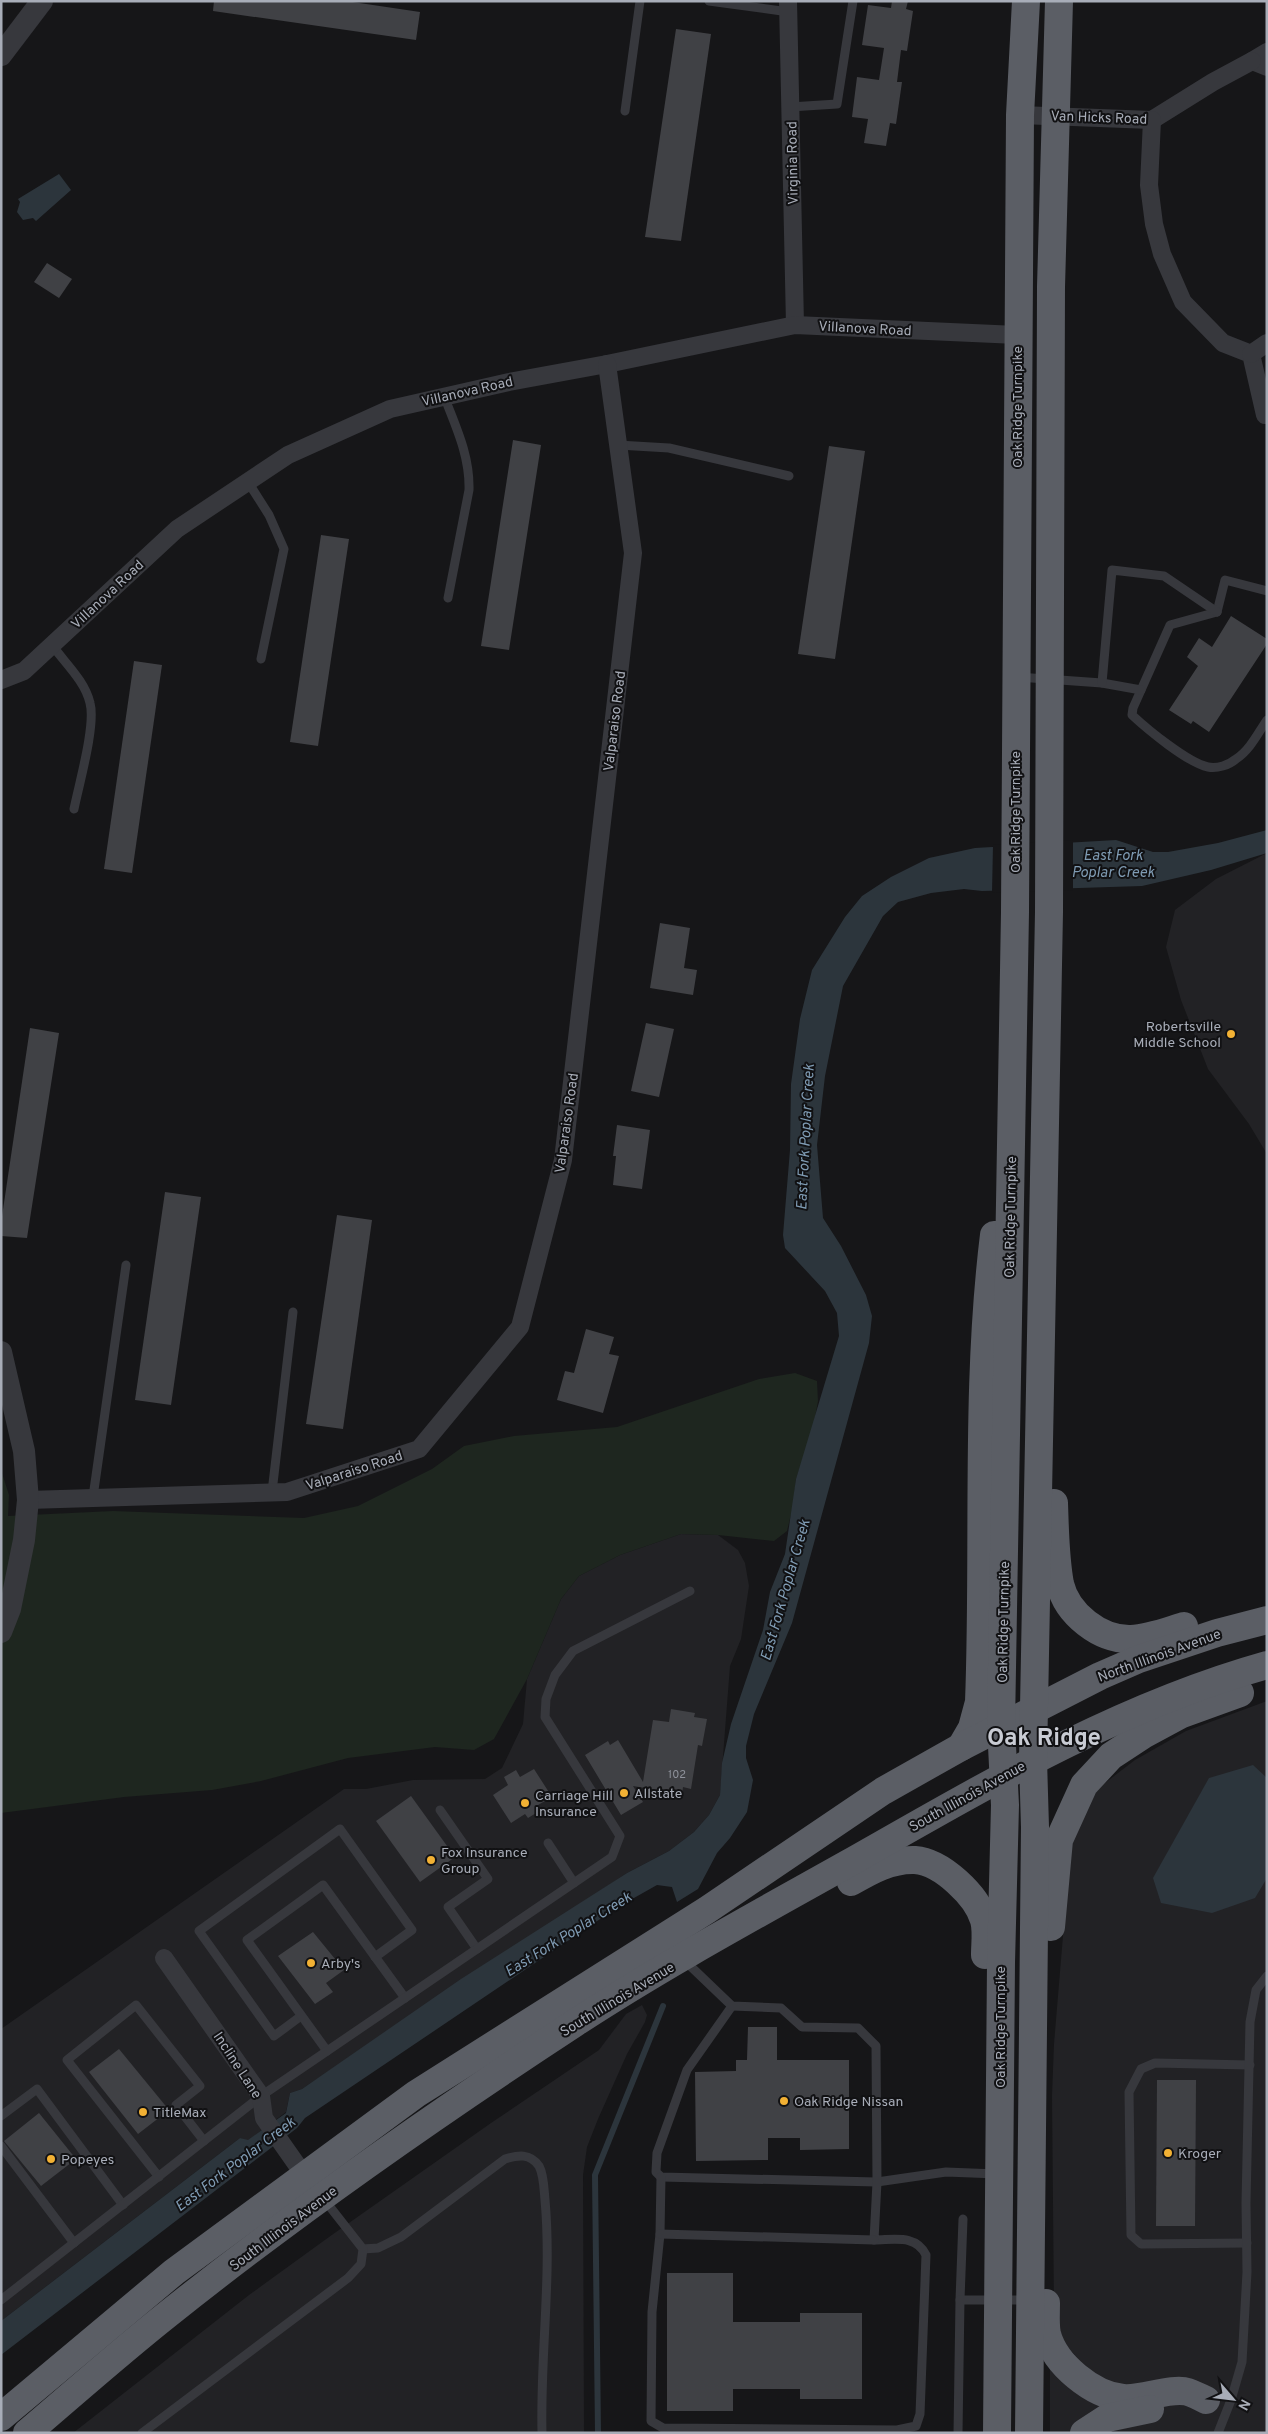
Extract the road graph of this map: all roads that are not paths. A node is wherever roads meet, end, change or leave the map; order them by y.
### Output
1 (42, 1) edge
2 (640, 1) edge
3 (709, 1) edge
4 (853, 1) edge
5 (1026, 1) edge
6 (1059, 1) edge
7 (788, 7) edge
8 (1, 55) edge
9 (1262, 60) edge
10 (790, 107) junction
11 (625, 111) dead end
12 (1020, 115) junction
13 (1055, 116) junction
14 (1152, 120) junction
15 (794, 325) junction
16 (1017, 335) junction
17 (1267, 342) edge
18 (1251, 354) junction
19 (607, 364) junction
20 (444, 396) junction
21 (1266, 415) dead end
22 (618, 445) junction
23 (789, 476) dead end
24 (248, 482) junction
25 (1267, 592) edge
26 (448, 598) dead end
27 (1217, 612) junction
28 (52, 646) junction
29 (261, 659) dead end
30 (1016, 676) junction
31 (1050, 679) junction
32 (1, 680) edge
33 (1102, 683) junction
34 (1141, 690) junction
35 (1267, 720) edge
36 (74, 809) dead end
37 (1012, 1097) junction
38 (126, 1265) dead end
39 (293, 1312) dead end
40 (1, 1352) edge
41 (1038, 1403) junction
42 (272, 1492) junction
43 (93, 1498) junction
44 (28, 1500) junction
45 (690, 1591) dead end
46 (1267, 1618) edge
47 (1, 1632) edge
48 (1267, 1664) edge
49 (1267, 1681) edge
50 (1035, 1709) junction
51 (1001, 1726) junction
52 (961, 1747) junction
53 (1033, 1760) junction
54 (1003, 1776) junction
55 (440, 1810) dead end
56 (548, 1843) dead end
57 (574, 1883) junction
58 (736, 1928) junction
59 (477, 1949) junction
60 (375, 1957) junction
61 (164, 1958) dead end
62 (683, 1959) junction
63 (1267, 1976) edge
64 (405, 1998) junction
65 (732, 2006) junction
66 (301, 2016) junction
67 (326, 2051) junction
68 (1250, 2065) junction
69 (1000, 2091) junction
70 (261, 2096) junction
71 (1, 2116) edge
72 (1032, 2125) junction
73 (204, 2141) junction
74 (1, 2146) edge
75 (1000, 2174) junction
76 (159, 2177) junction
77 (661, 2177) junction
78 (309, 2180) junction
79 (877, 2182) junction
80 (123, 2205) junction
81 (964, 2219) dead end
82 (660, 2234) junction
83 (874, 2240) junction
84 (74, 2243) junction
85 (1247, 2243) junction
86 (363, 2249) junction
87 (1, 2300) edge
88 (960, 2300) junction
89 (1000, 2300) junction
90 (1031, 2300) junction
91 (1218, 2400) junction
92 (1, 2417) edge
93 (27, 2433) edge
94 (142, 2433) edge
95 (542, 2433) edge
96 (958, 2433) edge
97 (998, 2433) edge
98 (1029, 2433) edge
99 (1084, 2433) edge
100 (1218, 2433) edge

1 - 8 street
2 - 11 lane
3 - 7 lane
4 - 10 lane
5 - 12 highway, Oak Ridge Turnpike
6 - 13 highway
7 - 10 street, Virginia Road
9 - 14 street, Van Hicks Road
10 - 15 street, Virginia Road
12 - 13 street, Van Hicks Road
12 - 16 highway, Oak Ridge Turnpike
13 - 14 street, Van Hicks Road
13 - 31 highway
14 - 18 street
15 - 16 street, Villanova Road
15 - 19 street, Villanova Road
16 - 30 highway, Oak Ridge Turnpike
17 - 18 street
18 - 21 street
19 - 20 street, Villanova Road
19 - 22 street, Valparaiso Road
20 - 24 street, Villanova Road
20 - 26 lane
22 - 23 lane
22 - 42 street, Valparaiso Road
24 - 28 street, Villanova Road
24 - 29 lane
25 - 27 lane
27 - 33 lane
27 - 34 lane
28 - 32 street, Villanova Road
28 - 36 lane
30 - 31 lane
30 - 37 highway, Oak Ridge Turnpike
31 - 33 lane
31 - 41 highway
33 - 34 lane
34 - 35 lane
37 - 51 highway, Oak Ridge Turnpike
37 - 52 highway
38 - 43 lane
39 - 42 lane
40 - 44 street
41 - 46 highway
41 - 50 highway
42 - 43 street, Valparaiso Road
43 - 44 street, Valparaiso Road
44 - 47 street
45 - 57 lane
46 - 50 highway, North Illinois Avenue
48 - 53 highway, South Illinois Avenue
49 - 72 highway
50 - 51 highway, North Illinois Avenue
50 - 53 highway
51 - 52 highway, South Illinois Avenue
51 - 54 highway, Oak Ridge Turnpike
52 - 78 highway, South Illinois Avenue
53 - 54 highway, South Illinois Avenue
53 - 72 highway
54 - 58 highway, South Illinois Avenue
54 - 69 highway, Oak Ridge Turnpike
55 - 59 lane
56 - 57 lane
57 - 59 lane
58 - 62 highway, South Illinois Avenue
58 - 69 highway
59 - 64 lane
60 - 64 lane
60 - 66 lane
60 - 66 lane
61 - 70 street, Incline Lane
62 - 65 lane
62 - 78 highway, South Illinois Avenue
63 - 68 lane
64 - 67 lane
65 - 77 lane
65 - 79 lane
66 - 67 lane
67 - 70 lane
68 - 85 lane
68 - 85 lane
69 - 75 highway, Oak Ridge Turnpike
70 - 73 lane
70 - 78 street, Incline Lane
71 - 80 lane
72 - 90 highway
72 - 91 highway
73 - 76 lane
73 - 76 lane
74 - 84 lane
75 - 79 lane
75 - 89 highway, Oak Ridge Turnpike
76 - 80 lane
77 - 79 lane
77 - 82 lane
78 - 86 lane
78 - 92 highway, South Illinois Avenue
78 - 93 highway, South Illinois Avenue
79 - 83 lane
80 - 84 lane
81 - 88 lane
82 - 83 lane
82 - 83 lane
84 - 87 lane
85 - 91 lane
86 - 94 lane
86 - 95 lane
88 - 89 lane
88 - 96 lane
89 - 90 lane
89 - 97 highway, Oak Ridge Turnpike
90 - 98 highway
91 - 99 highway
91 - 100 lane

